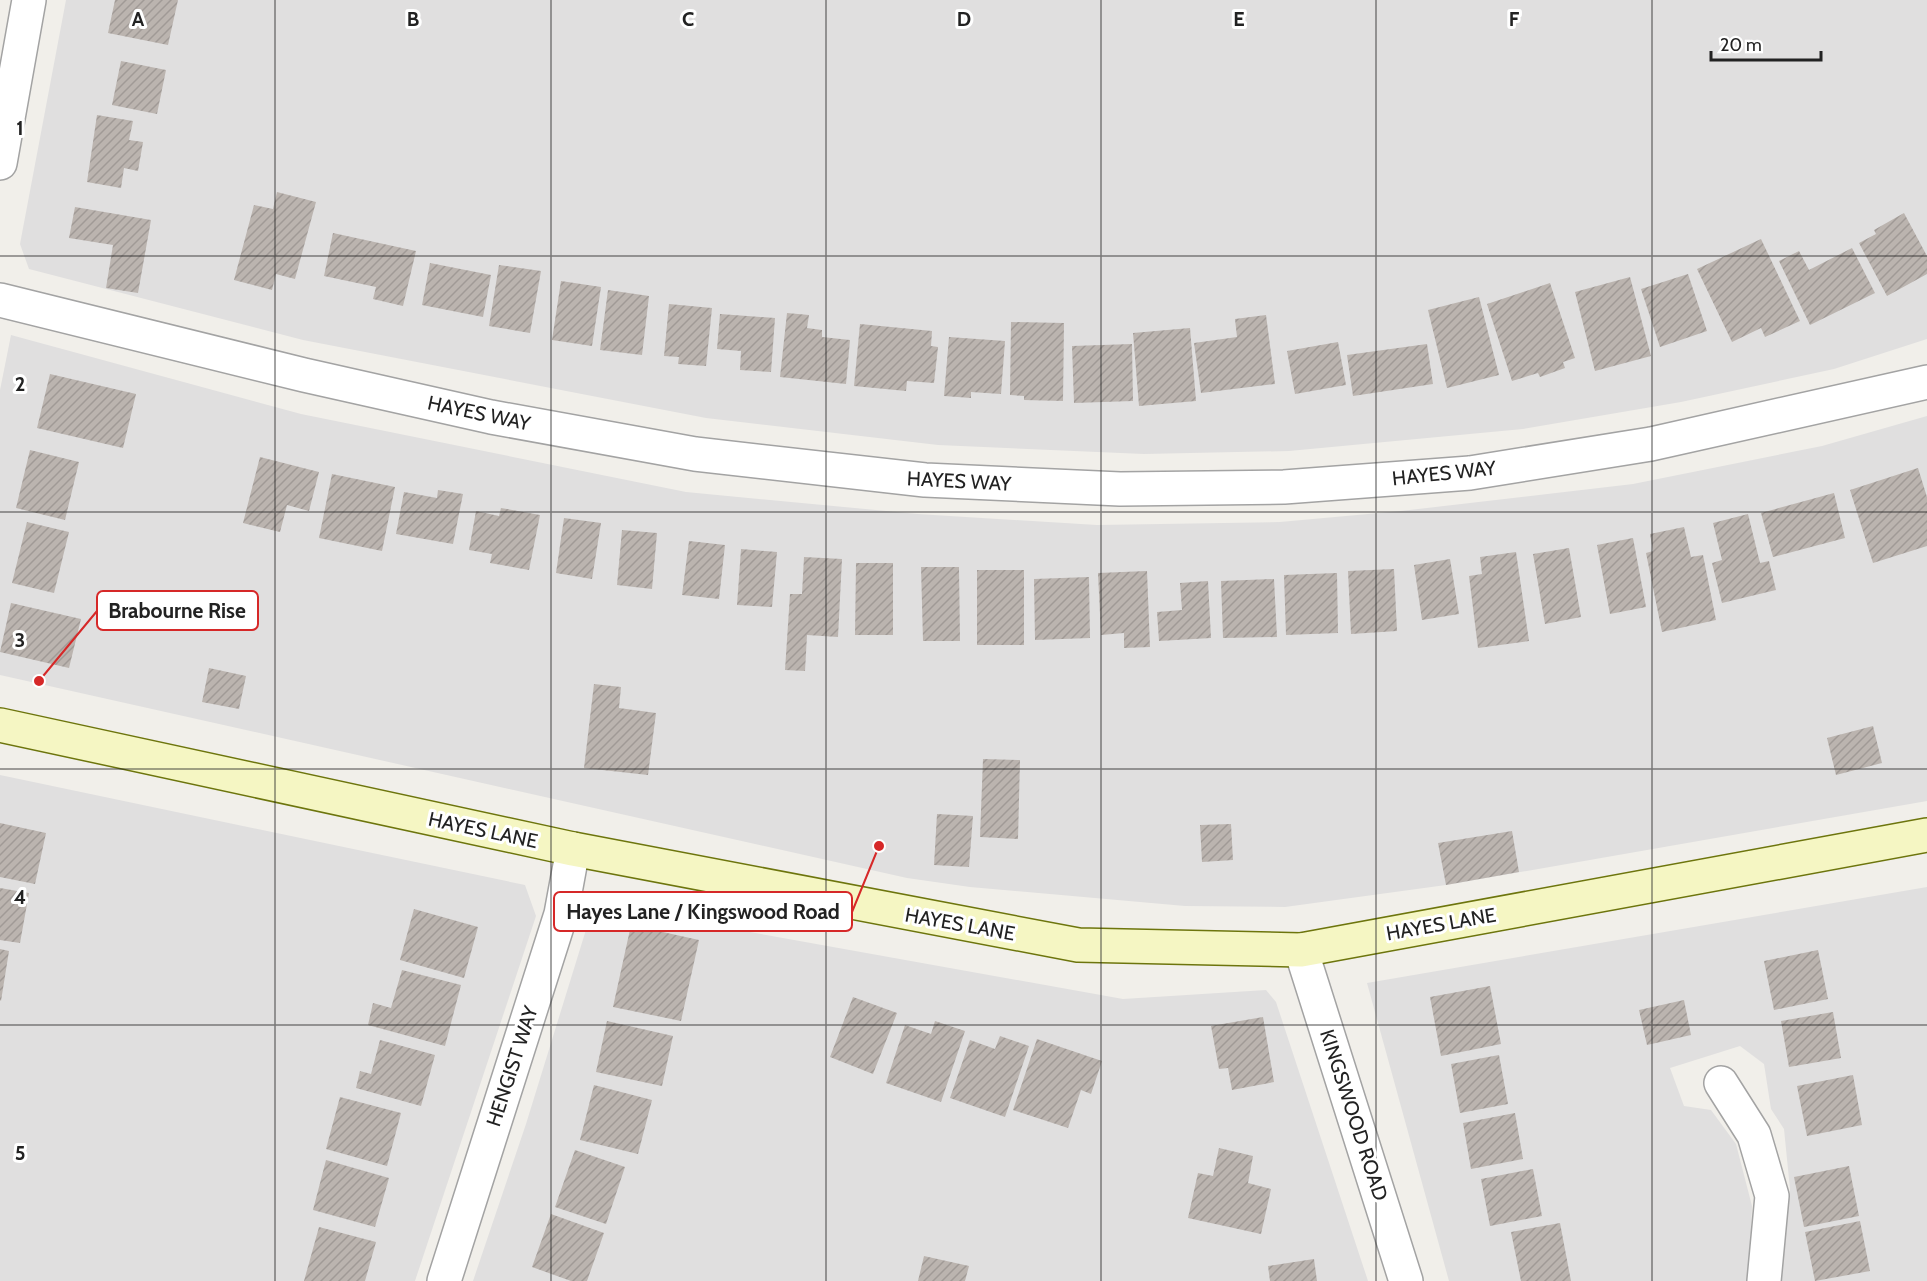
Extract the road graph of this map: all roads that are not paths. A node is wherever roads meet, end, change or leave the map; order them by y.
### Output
1 (29, 0) edge
2 (0, 163) edge
3 (0, 300) edge
4 (1927, 382) edge
5 (0, 725) edge
6 (1927, 835) edge
7 (573, 849) junction
8 (1301, 950) junction
9 (1721, 1083) dead end
10 (444, 1281) edge
11 (1406, 1281) edge
12 (1764, 1281) edge

1 - 2 street
3 - 4 street, HAYES WAY
5 - 7 main road, HAYES LANE
6 - 8 main road, HAYES LANE
7 - 8 main road, HAYES LANE
7 - 10 street, HENGIST WAY
8 - 11 street, KINGSWOOD ROAD
9 - 12 street

